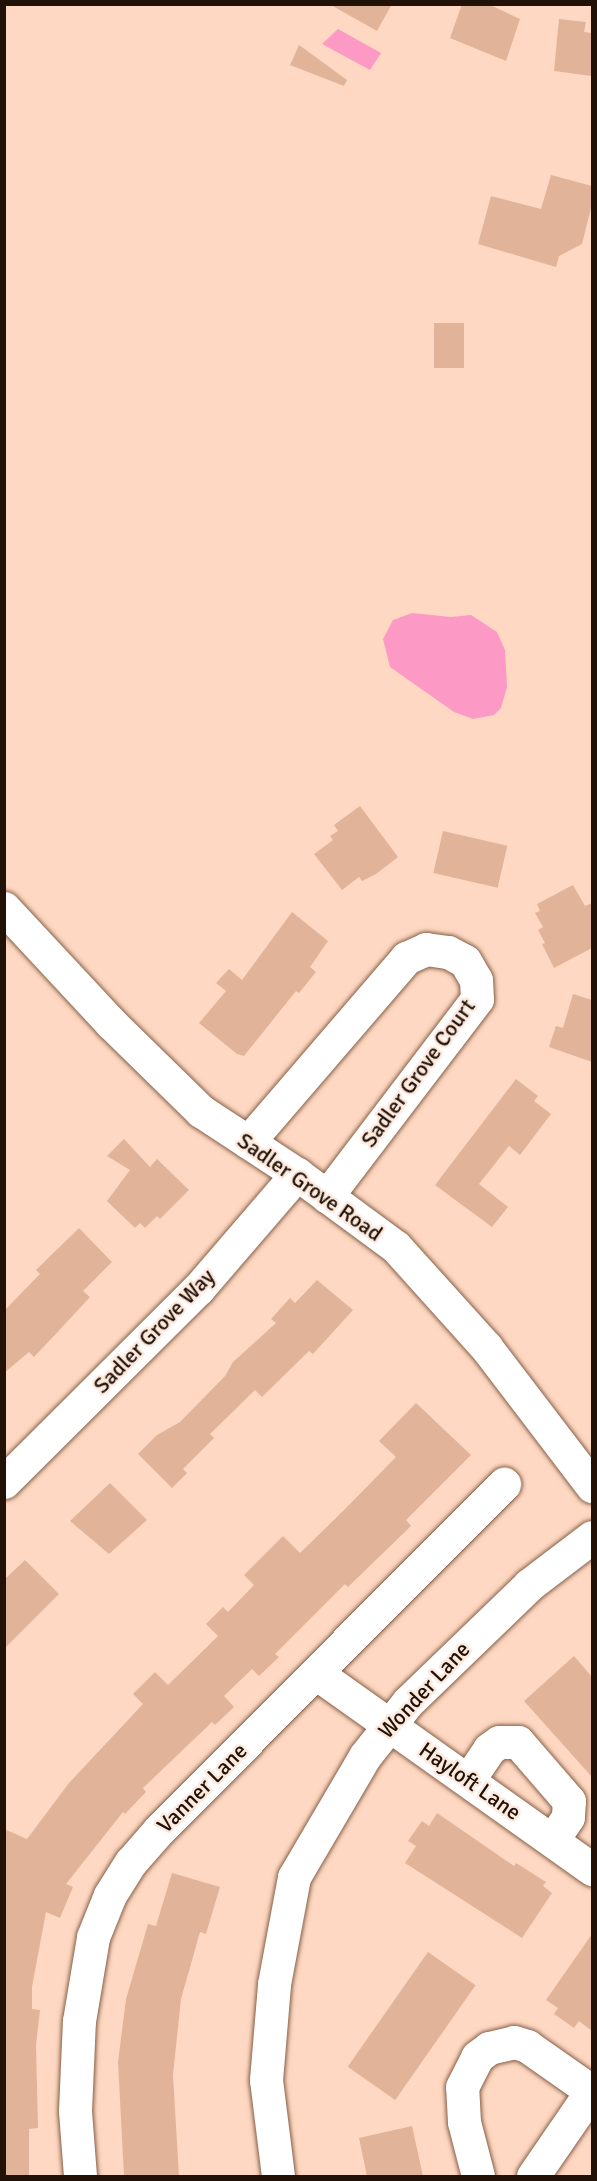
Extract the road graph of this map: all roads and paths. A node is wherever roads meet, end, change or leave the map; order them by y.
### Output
1 (4, 908) edge
2 (248, 1143) junction
3 (297, 1174) junction
4 (327, 1196) junction
5 (4, 1482) edge
6 (504, 1484) dead end
7 (592, 1486) edge
8 (592, 1537) edge
9 (316, 1673) junction
10 (388, 1724) junction
11 (469, 1779) junction
12 (553, 1839) junction
13 (592, 1869) edge
14 (592, 2090) edge
15 (80, 2176) edge
16 (278, 2176) edge
17 (478, 2176) edge
18 (533, 2176) edge

1 - 2 street, Sadler Grove Road
2 - 3 street, Sadler Grove Road
2 - 4 street, Sadler Grove Court
3 - 4 street, Sadler Grove Road
3 - 5 street, Sadler Grove Way
4 - 7 street, Sadler Grove Road
6 - 9 street, Vanner Lane
8 - 10 street, Wonder Lane
9 - 10 street, Hayloft Lane
9 - 15 street, Vanner Lane
10 - 11 street, Hayloft Lane
10 - 16 street, Wonder Lane
11 - 12 street, Hayloft Lane
11 - 12 street
12 - 13 street, Hayloft Lane
14 - 17 street
14 - 18 street

